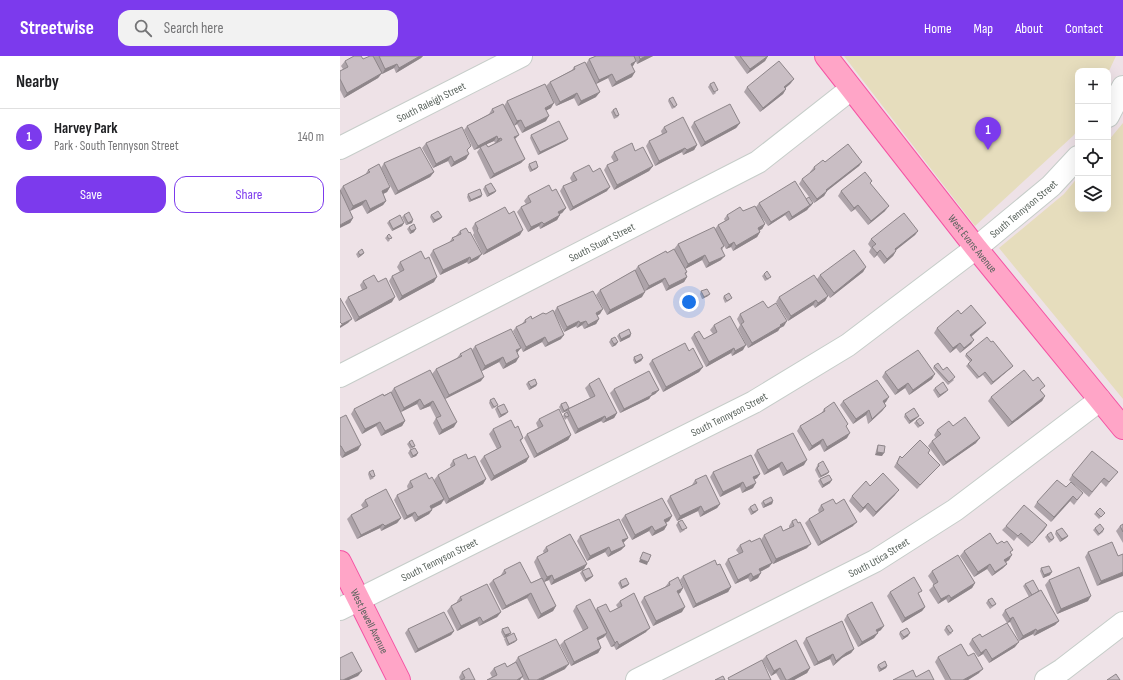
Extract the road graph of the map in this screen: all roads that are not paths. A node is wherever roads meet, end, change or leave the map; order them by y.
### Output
1 (522, 56) edge
2 (826, 56) edge
3 (1123, 87) edge
4 (850, 89) junction
5 (1111, 110) edge
6 (340, 148) edge
7 (1075, 160) edge
8 (976, 248) junction
9 (340, 376) edge
10 (1100, 400) junction
11 (1123, 428) edge
12 (340, 562) edge
13 (349, 604) edge
14 (1123, 623) edge
15 (399, 680) edge
16 (637, 680) edge
17 (1046, 680) edge

1 - 6 street, South Raleigh Street
2 - 4 main road, West Evans Avenue
3 - 5 street
4 - 8 main road, West Evans Avenue
4 - 9 street, South Stuart Street
7 - 8 street, South Tennyson Street
8 - 10 main road, West Evans Avenue
8 - 13 street, South Tennyson Street
10 - 11 main road, West Evans Avenue
10 - 16 street, South Utica Street
12 - 13 main road, West Jewell Avenue
13 - 15 main road, West Jewell Avenue
14 - 17 street

